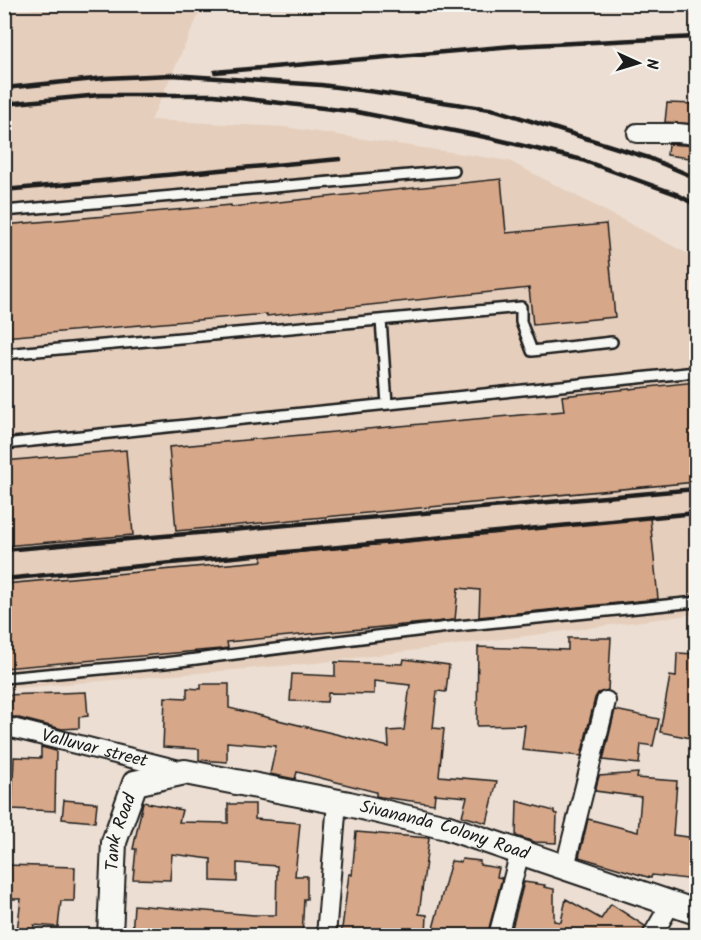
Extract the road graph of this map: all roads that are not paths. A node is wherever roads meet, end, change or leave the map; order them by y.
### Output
1 (636, 133) dead end
2 (696, 135) edge
3 (454, 171) dead end
4 (4, 211) edge
5 (381, 320) junction
6 (612, 342) dead end
7 (4, 354) edge
8 (696, 372) edge
9 (387, 404) junction
10 (4, 444) edge
11 (696, 602) edge
12 (4, 678) edge
13 (606, 701) dead end
14 (4, 728) edge
15 (185, 772) junction
16 (337, 802) junction
17 (520, 852) junction
18 (564, 867) junction
19 (671, 903) junction
20 (696, 912) edge
21 (110, 936) edge
22 (326, 936) edge
23 (498, 936) edge
24 (652, 936) edge

1 - 2 street
3 - 4 lane
5 - 6 lane
5 - 7 lane
5 - 9 lane
8 - 9 lane
9 - 10 lane
11 - 12 lane
13 - 18 street
14 - 15 street, Valluvar street
15 - 16 main road, Sivananda Colony Road
15 - 21 main road, Tank Road
16 - 17 main road, Sivananda Colony Road
16 - 22 street
17 - 18 main road, Sivananda Colony Road
17 - 23 street
18 - 19 main road, Sivananda Colony Road
19 - 20 main road, Sivananda Colony Road
19 - 24 street

